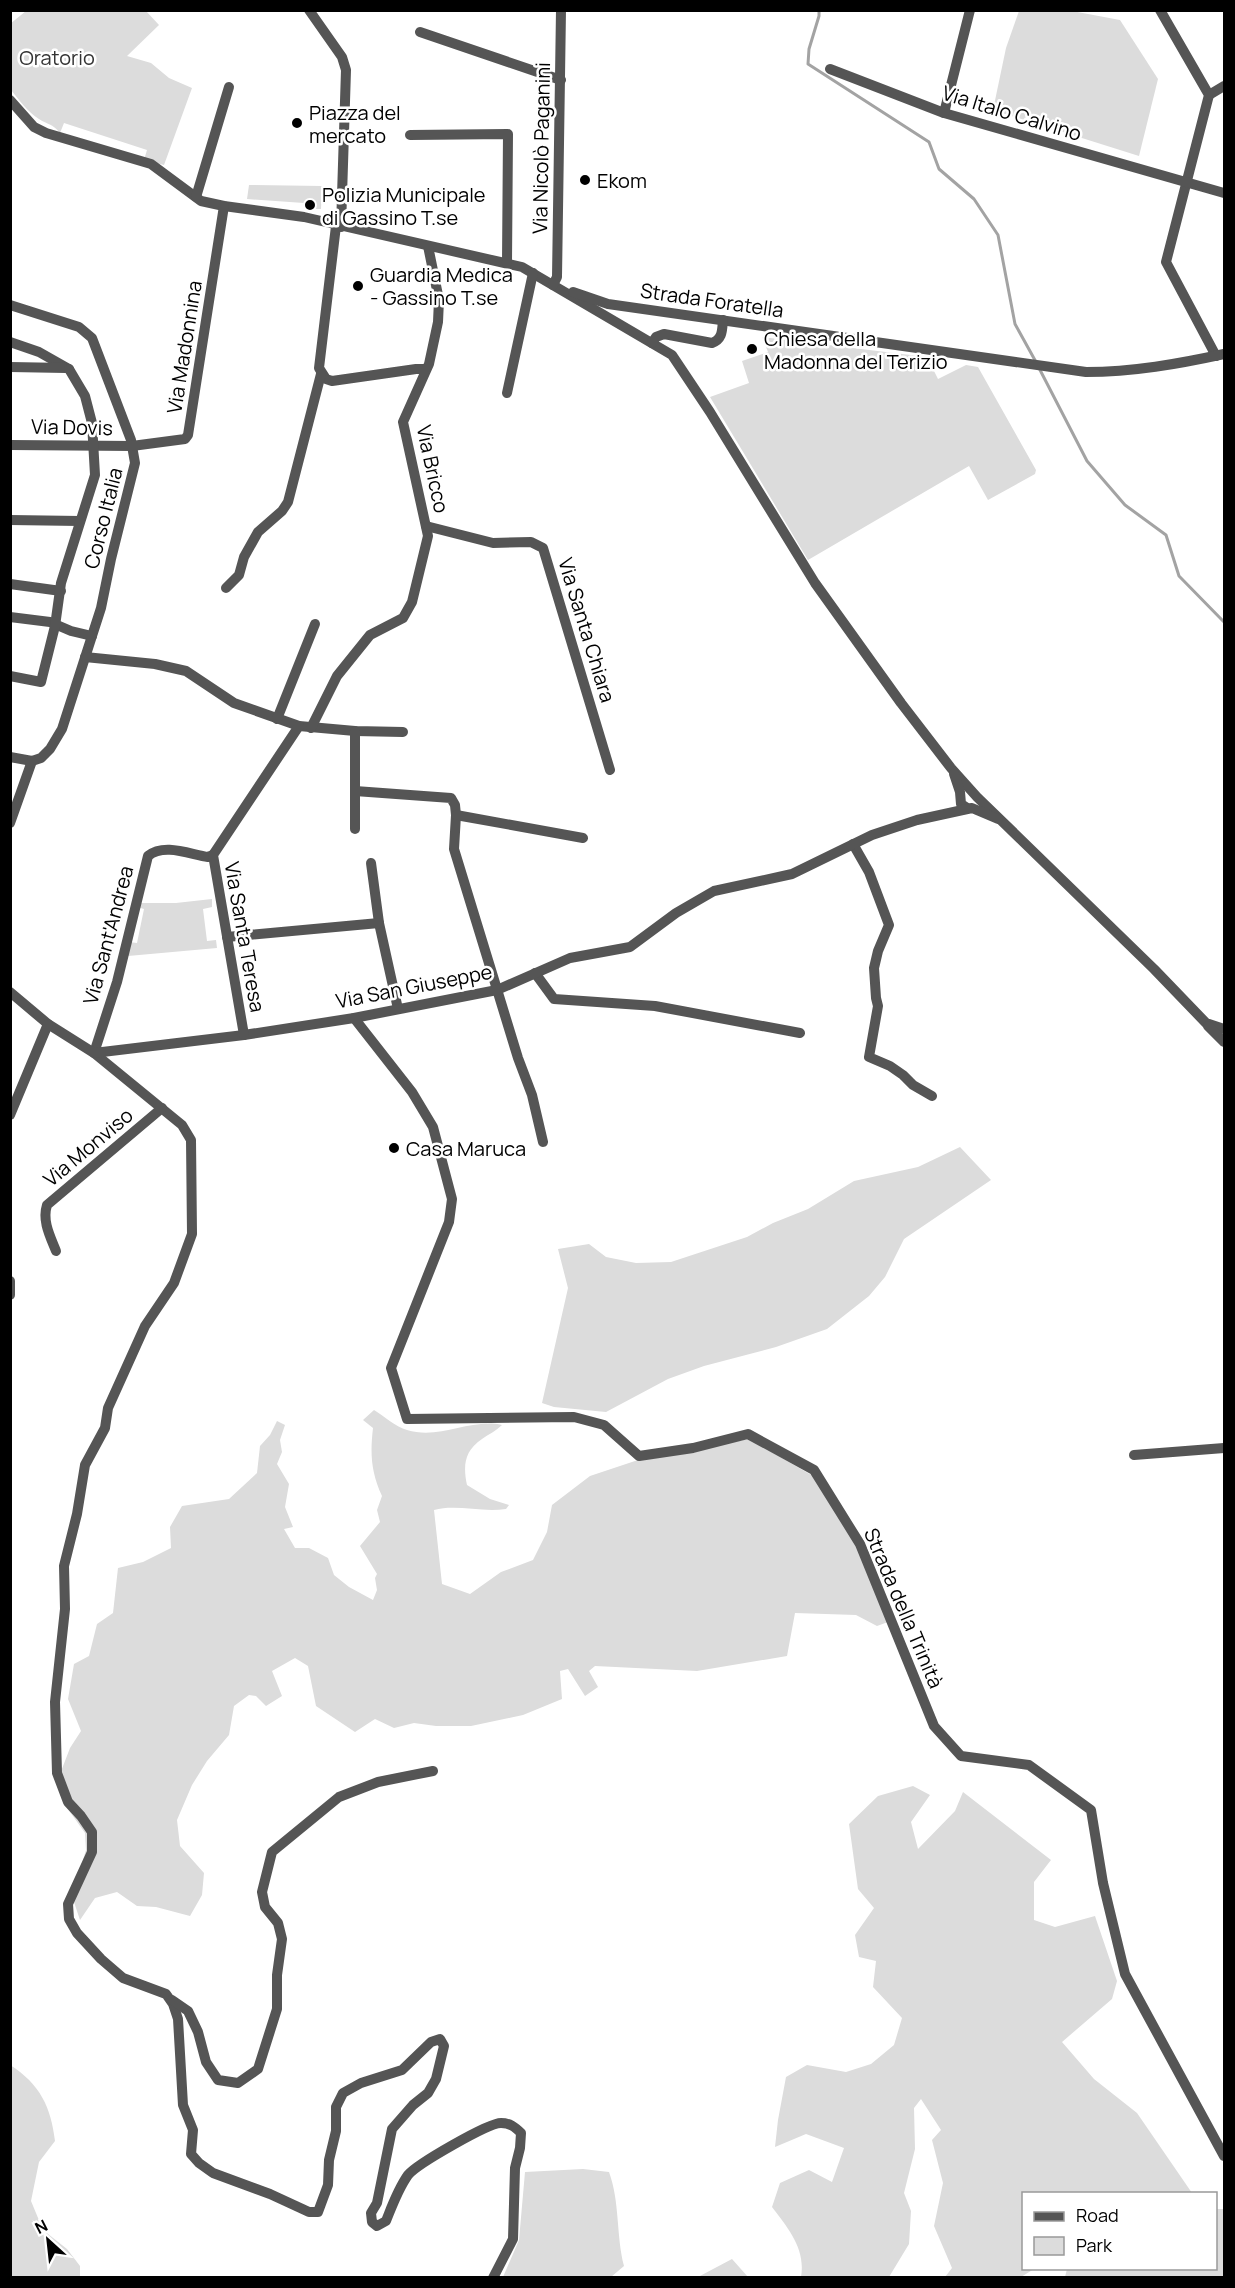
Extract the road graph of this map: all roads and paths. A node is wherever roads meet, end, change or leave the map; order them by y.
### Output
1 (309, 10) edge
2 (561, 10) edge
3 (970, 10) edge
4 (1160, 10) edge
5 (420, 32) dead end
6 (830, 69) dead end
7 (561, 80) junction
8 (1224, 86) edge
9 (229, 87) dead end
10 (1209, 95) junction
11 (10, 100) edge
12 (944, 113) junction
13 (410, 135) dead end
14 (1188, 182) junction
15 (1224, 193) edge
16 (196, 197) junction
17 (224, 206) junction
18 (339, 226) junction
19 (428, 246) junction
20 (507, 263) junction
21 (533, 273) junction
22 (553, 285) junction
23 (608, 303) junction
24 (10, 304) edge
25 (626, 306) junction
26 (612, 320) junction
27 (723, 320) junction
28 (629, 330) junction
29 (10, 342) edge
30 (652, 343) junction
31 (1220, 355) edge
32 (10, 367) edge
33 (69, 369) junction
34 (426, 369) junction
35 (321, 374) junction
36 (507, 393) dead end
37 (10, 445) edge
38 (93, 446) junction
39 (132, 446) junction
40 (10, 520) edge
41 (80, 521) junction
42 (426, 526) junction
43 (10, 584) edge
44 (226, 588) dead end
45 (61, 591) junction
46 (10, 617) edge
47 (315, 624) dead end
48 (55, 626) junction
49 (92, 636) junction
50 (86, 657) junction
51 (10, 676) edge
52 (277, 719) junction
53 (299, 726) junction
54 (311, 728) junction
55 (355, 732) junction
56 (403, 732) dead end
57 (10, 757) edge
58 (32, 761) junction
59 (951, 768) junction
60 (610, 770) dead end
61 (355, 791) junction
62 (975, 795) junction
63 (965, 804) junction
64 (456, 815) junction
65 (1001, 820) junction
66 (10, 824) edge
67 (355, 829) dead end
68 (583, 838) dead end
69 (853, 844) junction
70 (213, 855) junction
71 (371, 863) dead end
72 (379, 923) junction
73 (227, 937) junction
74 (535, 973) junction
75 (497, 990) junction
76 (10, 992) edge
77 (398, 1009) junction
78 (354, 1018) junction
79 (1206, 1023) junction
80 (48, 1024) junction
81 (1224, 1029) edge
82 (800, 1033) dead end
83 (244, 1035) junction
84 (1224, 1042) edge
85 (94, 1053) junction
86 (932, 1096) dead end
87 (162, 1108) junction
88 (10, 1115) edge
89 (543, 1142) dead end
90 (56, 1251) dead end
91 (10, 1281) edge
92 (10, 1295) edge
93 (1224, 1448) edge
94 (1134, 1455) dead end
95 (433, 1771) dead end
96 (170, 1998) junction
97 (1224, 2156) edge
98 (494, 2277) edge

1 - 18 street
2 - 7 street, Via Nicolò Paganini
3 - 12 street
4 - 10 street
5 - 7 street
6 - 12 street, Via Italo Calvino
7 - 22 street, Via Nicolò Paganini
8 - 10 street
9 - 16 street
10 - 14 street
11 - 16 street
12 - 14 street, Via Italo Calvino
13 - 20 street
14 - 15 street, Via Italo Calvino
14 - 31 street
16 - 17 street
17 - 18 street
17 - 39 street, Via Madonnina
18 - 19 street
18 - 35 street
19 - 20 street
19 - 34 street, Via Bricco
20 - 21 street
21 - 22 street
21 - 36 street
22 - 23 street, Strada Foratella
22 - 26 street
23 - 25 street, Strada Foratella
23 - 26 street
24 - 39 street, Corso Italia
25 - 27 street, Strada Foratella
25 - 28 street
26 - 28 street
27 - 30 street
27 - 31 street, Strada Foratella
28 - 30 street
29 - 33 street
30 - 59 street
32 - 33 street
33 - 38 street
34 - 35 street
34 - 42 street, Via Bricco
35 - 44 street
37 - 38 street, Via Dovis
38 - 39 street, Via Dovis
38 - 41 street
39 - 49 street, Corso Italia
40 - 41 street
41 - 45 street
42 - 54 street, Via Bricco
42 - 60 street, Via Santa Chiara
43 - 45 street
45 - 48 street
46 - 48 street
47 - 52 street
48 - 49 street
48 - 51 street
49 - 50 street, Corso Italia
50 - 52 street
50 - 58 street, Corso Italia
52 - 53 street
53 - 54 street
53 - 70 street, Via Santa Teresa
54 - 55 street
55 - 56 street
55 - 61 street
57 - 58 street
58 - 66 street
59 - 62 street
59 - 63 street
61 - 64 street
61 - 67 street
62 - 63 street, Via San Giuseppe
62 - 65 street
63 - 65 street
63 - 69 street, Via San Giuseppe
64 - 68 street
64 - 75 street
65 - 79 street
69 - 74 street, Via San Giuseppe
69 - 86 street
70 - 73 street, Via Santa Teresa
70 - 85 street, Via Sant'Andrea
71 - 72 street
72 - 73 street
72 - 77 street
73 - 83 street, Via Santa Teresa
74 - 75 street, Via San Giuseppe
74 - 82 street
75 - 77 street, Via San Giuseppe
75 - 89 street
76 - 80 street
77 - 78 street, Via San Giuseppe
78 - 83 street, Via San Giuseppe
78 - 97 street, Strada della Trinità
79 - 81 street
79 - 84 street
80 - 85 street
80 - 88 street
83 - 85 street, Via San Giuseppe
85 - 87 street
87 - 90 street, Via Monviso
87 - 96 street
91 - 92 street
93 - 94 street
95 - 96 street
96 - 98 street

